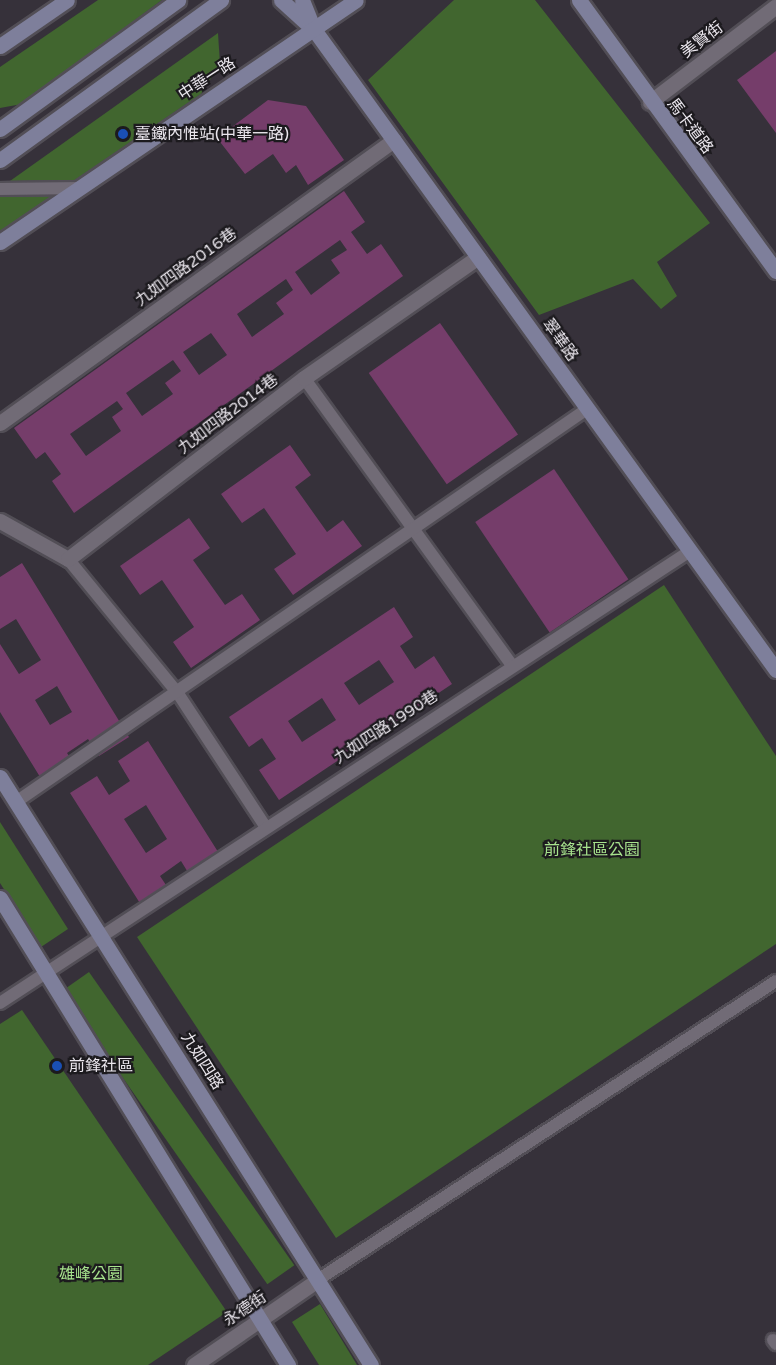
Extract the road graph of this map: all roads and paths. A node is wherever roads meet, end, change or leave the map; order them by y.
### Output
1 (67, 0) edge
2 (178, 0) edge
3 (221, 0) edge
4 (281, 0) edge
5 (302, 0) edge
6 (356, 0) edge
7 (579, 0) edge
8 (776, 6) edge
9 (315, 31) junction
10 (0, 46) edge
11 (650, 102) junction
12 (0, 129) edge
13 (394, 140) junction
14 (0, 160) edge
15 (77, 188) junction
16 (0, 189) edge
17 (0, 242) edge
18 (478, 257) junction
19 (776, 271) edge
20 (304, 378) junction
21 (587, 409) junction
22 (0, 423) edge
23 (0, 521) edge
24 (411, 526) junction
25 (690, 551) junction
26 (68, 559) junction
27 (512, 664) junction
28 (776, 670) edge
29 (177, 692) junction
30 (0, 777) edge
31 (16, 802) junction
32 (265, 826) junction
33 (0, 898) edge
34 (104, 936) junction
35 (46, 972) junction
36 (776, 981) edge
37 (0, 1003) edge
38 (316, 1281) junction
39 (260, 1321) junction
40 (194, 1365) edge
41 (288, 1365) edge
42 (371, 1365) edge

1 - 10 street
2 - 12 street
3 - 14 street
4 - 9 street, 翠華路
5 - 9 street, 翠華路
6 - 9 street, 中華一路
7 - 11 street, 馬卡道路
8 - 11 street, 美賢街
9 - 13 street, 翠華路
9 - 15 street, 中華一路
11 - 19 street, 馬卡道路
13 - 18 street, 翠華路
13 - 22 street, 九如四路2016巷
15 - 16 lane
15 - 17 street, 中華一路
18 - 20 street, 九如四路2014巷
18 - 21 street, 翠華路
20 - 24 lane
20 - 26 street, 九如四路2014巷
21 - 24 lane
21 - 25 street, 翠華路
23 - 26 street
24 - 27 lane
24 - 29 lane
25 - 27 lane, 九如四路1990巷
25 - 28 street, 翠華路
26 - 29 lane
27 - 32 lane, 九如四路1990巷
29 - 31 lane
29 - 32 lane
30 - 31 street, 九如四路
31 - 34 street, 九如四路
32 - 34 lane, 九如四路1990巷
33 - 35 street
34 - 35 lane, 九如四路1990巷
34 - 38 street, 九如四路
35 - 37 lane, 九如四路1990巷
35 - 39 street
36 - 38 lane
38 - 39 street, 永德街
38 - 42 street, 九如四路
39 - 40 street, 永德街
39 - 41 street

